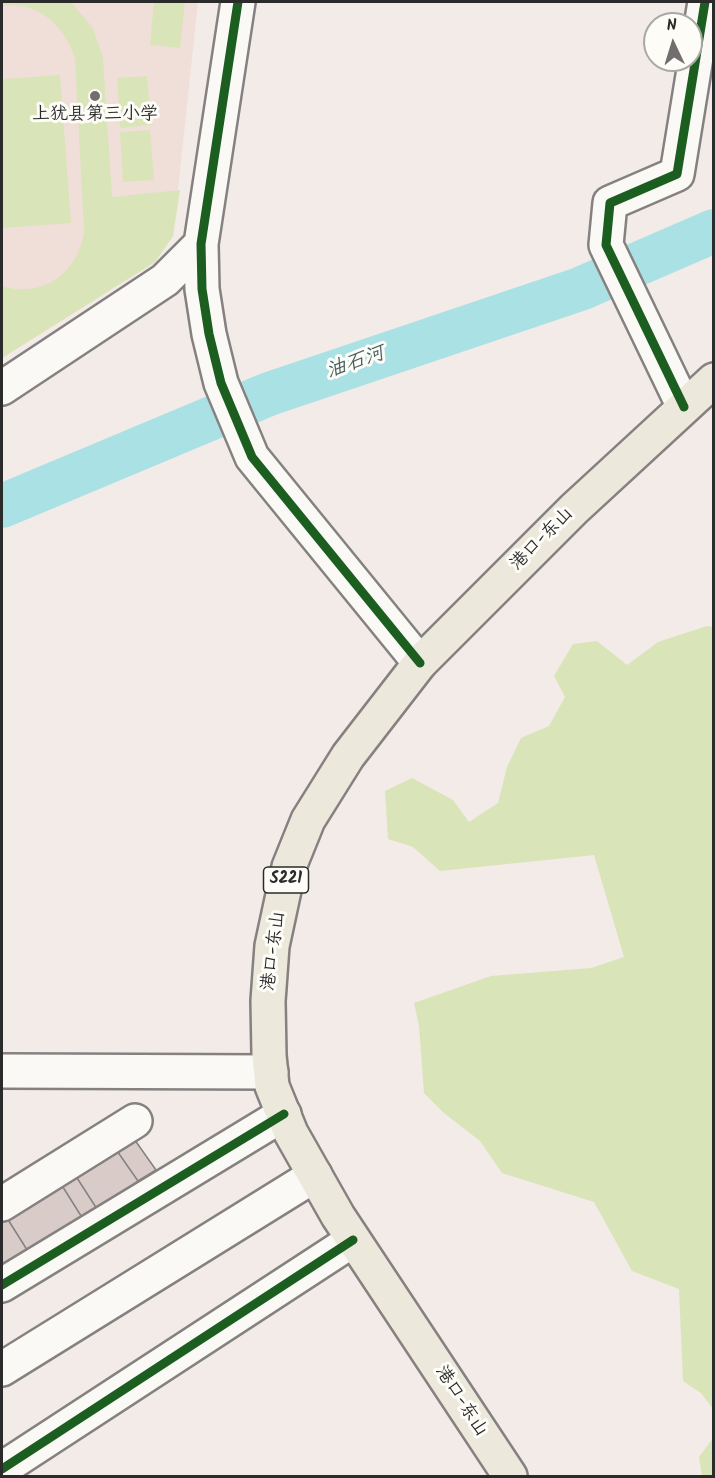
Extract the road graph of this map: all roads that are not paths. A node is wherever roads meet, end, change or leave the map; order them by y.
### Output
1 (238, 2) edge
2 (705, 2) edge
3 (201, 244) junction
4 (712, 384) edge
5 (2, 388) edge
6 (684, 407) junction
7 (420, 663) junction
8 (2, 1071) edge
9 (41, 1071) junction
10 (271, 1071) junction
11 (2, 1097) edge
12 (284, 1114) junction
13 (135, 1121) dead end
14 (315, 1175) junction
15 (2, 1204) edge
16 (353, 1240) junction
17 (2, 1285) edge
18 (2, 1369) edge
19 (2, 1469) edge
20 (510, 1476) edge

1 - 3 street
2 - 6 street
3 - 5 street
3 - 7 street
4 - 6 main road, 港口-东山 / S221
6 - 7 main road, 港口-东山 / S221
7 - 10 main road, 港口-东山 / S221
8 - 9 street
9 - 10 street
9 - 11 street
10 - 12 main road, 港口-东山 / S221
12 - 14 main road, 港口-东山 / S221
12 - 17 street
13 - 15 street
14 - 16 main road, 港口-东山 / S221
14 - 18 street
16 - 19 street
16 - 20 main road, 港口-东山 / S221

